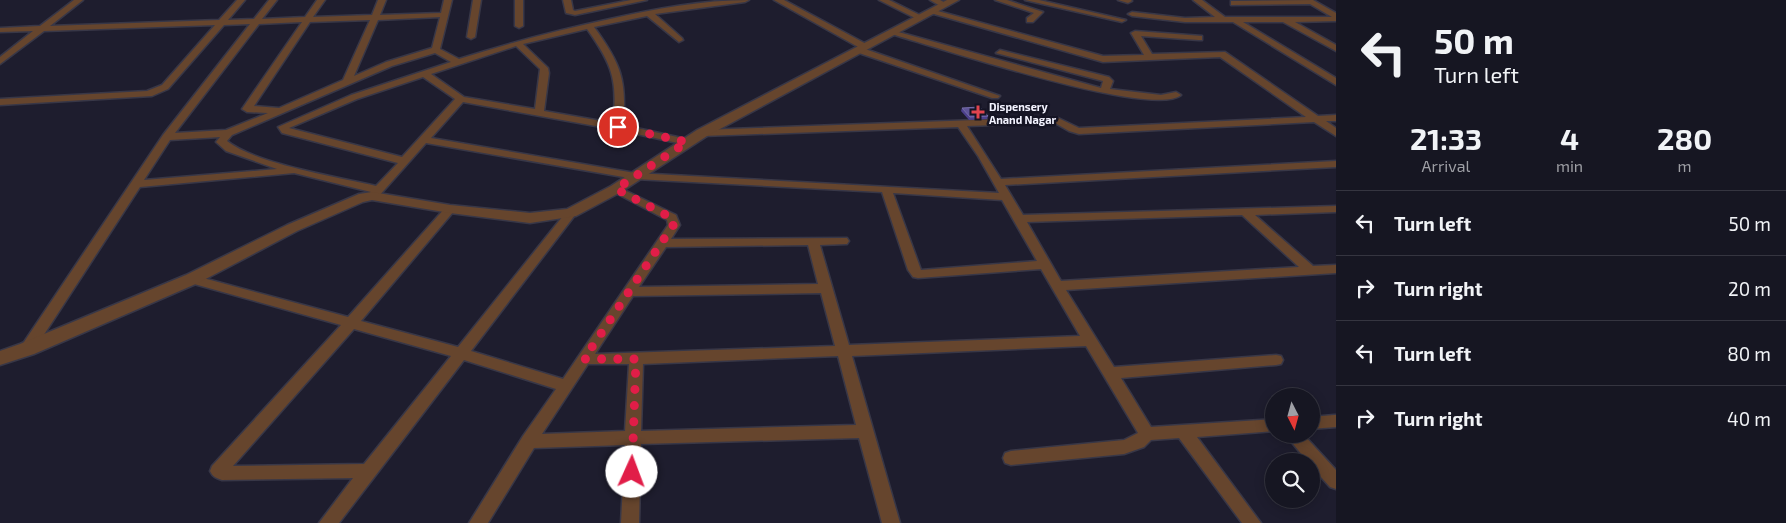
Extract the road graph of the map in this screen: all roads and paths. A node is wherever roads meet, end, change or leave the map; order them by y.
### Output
1 (79, 0) edge
2 (241, 0) edge
3 (273, 0) edge
4 (321, 0) edge
5 (382, 0) edge
6 (448, 0) edge
7 (477, 0) edge
8 (519, 0) edge
9 (567, 0) edge
10 (643, 0) edge
11 (745, 0) edge
12 (778, 0) edge
13 (883, 0) edge
14 (999, 0) edge
15 (1029, 0) edge
16 (1197, 0) edge
17 (1232, 1) edge
18 (1310, 1) edge
19 (937, 7) edge
20 (649, 13) junction
21 (1132, 14) dead end
22 (444, 15) junction
23 (375, 18) junction
24 (1336, 18) edge
25 (308, 20) junction
26 (1030, 20) dead end
27 (1122, 20) dead end
28 (1185, 20) junction
29 (1225, 20) junction
30 (1263, 20) junction
31 (1286, 20) junction
32 (257, 21) junction
33 (1235, 21) junction
34 (221, 22) junction
35 (519, 26) dead end
36 (589, 26) junction
37 (42, 28) junction
38 (0, 30) edge
39 (894, 32) junction
40 (472, 36) dead end
41 (1199, 38) junction
42 (679, 40) dead end
43 (518, 43) junction
44 (862, 48) junction
45 (1336, 48) edge
46 (436, 50) junction
47 (1000, 53) dead end
48 (1212, 55) junction
49 (1150, 58) junction
50 (0, 61) edge
51 (458, 62) junction
52 (423, 73) junction
53 (347, 82) junction
54 (1336, 82) edge
55 (1104, 91) junction
56 (995, 96) dead end
57 (1176, 96) dead end
58 (461, 98) junction
59 (0, 102) edge
60 (282, 110) junction
61 (539, 112) junction
62 (1336, 118) edge
63 (1316, 119) junction
64 (962, 124) junction
65 (618, 127) junction
66 (228, 133) junction
67 (1336, 133) edge
68 (702, 134) junction
69 (167, 137) junction
70 (424, 140) junction
71 (687, 142) junction
72 (404, 161) junction
73 (1336, 164) edge
74 (297, 171) junction
75 (635, 176) junction
76 (998, 182) junction
77 (135, 184) junction
78 (616, 189) junction
79 (886, 189) junction
80 (375, 193) junction
81 (1006, 197) junction
82 (450, 209) junction
83 (1336, 209) edge
84 (571, 213) junction
85 (1246, 213) junction
86 (1018, 219) junction
87 (813, 241) junction
88 (843, 241) dead end
89 (662, 243) junction
90 (1045, 265) junction
91 (1336, 269) edge
92 (1310, 270) junction
93 (192, 279) junction
94 (1057, 286) junction
95 (826, 288) junction
96 (629, 292) junction
97 (352, 322) junction
98 (1091, 341) junction
99 (27, 349) junction
100 (844, 351) junction
101 (460, 353) junction
102 (0, 358) edge
103 (584, 359) junction
104 (636, 359) junction
105 (1276, 360) dead end
106 (1110, 373) junction
107 (566, 386) junction
108 (1334, 421) dead end
109 (1320, 422) edge
110 (1265, 426) edge
111 (866, 431) junction
112 (1183, 431) junction
113 (1147, 434) junction
114 (633, 438) junction
115 (528, 440) junction
116 (1302, 443) edge
117 (1011, 458) dead end
118 (367, 471) junction
119 (1336, 482) edge
120 (328, 523) edge
121 (478, 523) edge
122 (630, 523) edge
123 (891, 523) edge
124 (1252, 523) edge

1 - 37 street
2 - 34 street
3 - 32 street
4 - 25 street
5 - 23 street
6 - 22 street
7 - 40 street
8 - 35 street
9 - 10 street
11 - 20 street
12 - 44 street
13 - 19 street
14 - 26 street
15 - 27 street
16 - 29 street
17 - 18 street
17 - 30 street
18 - 24 street
19 - 39 street
19 - 49 street
20 - 36 street
20 - 42 street
21 - 28 street
22 - 23 street
22 - 46 street
23 - 25 street
23 - 53 street
24 - 31 street
25 - 32 street
25 - 60 street
28 - 29 street
28 - 41 street
29 - 33 street
30 - 31 street
30 - 33 street
31 - 45 street
32 - 34 street
32 - 69 street
33 - 54 street
34 - 37 street
34 - 59 street
36 - 43 street
36 - 65 street
37 - 38 street
37 - 50 street
39 - 44 street
39 - 55 street
41 - 48 street
41 - 49 street
43 - 51 street
43 - 61 street
44 - 56 street
44 - 68 street
46 - 51 street
46 - 53 street
47 - 55 street
48 - 49 street
48 - 63 street
51 - 52 street
52 - 58 street
52 - 72 street
53 - 60 street
55 - 57 street
58 - 61 street
58 - 70 street
60 - 66 street
61 - 65 street
62 - 63 street
63 - 64 street
63 - 67 street
64 - 68 street
64 - 76 street
65 - 71 street
66 - 69 street
66 - 74 street
68 - 71 street
69 - 77 street
70 - 72 street
70 - 75 street
71 - 75 street
72 - 80 street
73 - 76 street
74 - 77 street
74 - 80 street
75 - 78 street
75 - 79 street
76 - 81 street
77 - 99 street
78 - 84 street
78 - 89 street
79 - 81 street
79 - 90 street
80 - 82 street
80 - 93 street
81 - 86 street
82 - 84 street
82 - 97 street
83 - 85 street
84 - 101 street
85 - 86 street
85 - 92 street
86 - 90 street
87 - 88 street
87 - 89 street
87 - 95 street
89 - 96 street
90 - 94 street
91 - 92 street
92 - 94 street
93 - 97 street
93 - 99 street
94 - 98 street
95 - 96 street
95 - 100 street
96 - 103 street
97 - 101 street
97 - 118 street
98 - 100 street
98 - 106 street
99 - 102 street
100 - 104 street
100 - 111 street
101 - 107 street
101 - 118 street
103 - 104 street
103 - 107 street
104 - 114 street
105 - 106 street
106 - 113 street
107 - 115 street
108 - 109 street
110 - 112 street
111 - 114 street
111 - 123 street
112 - 113 street
112 - 124 street
113 - 117 street
114 - 115 street
114 - 122 street
115 - 121 street
116 - 119 street
118 - 120 street

